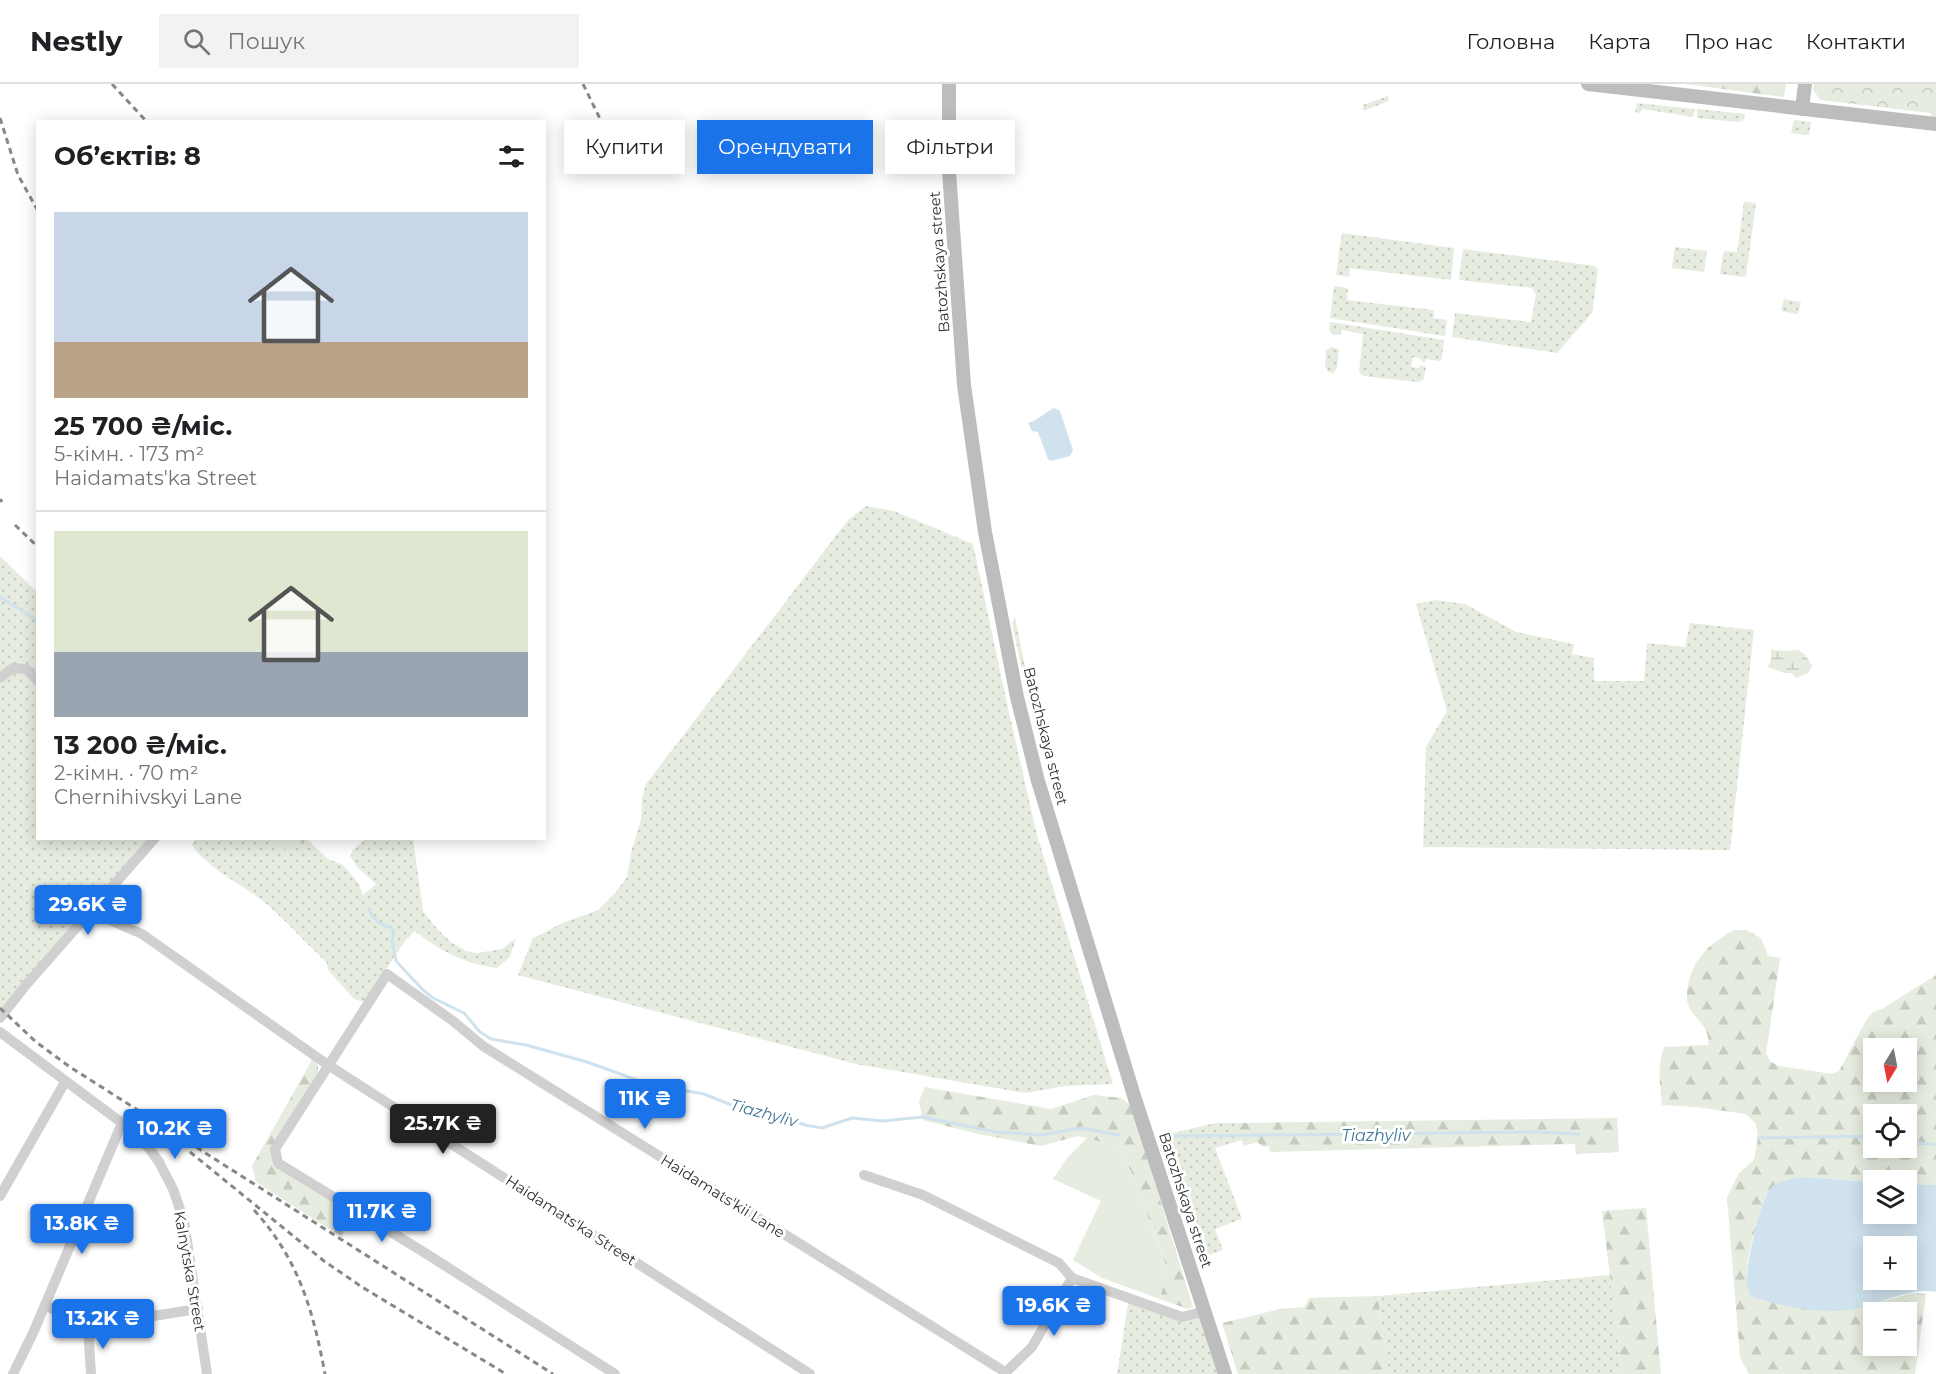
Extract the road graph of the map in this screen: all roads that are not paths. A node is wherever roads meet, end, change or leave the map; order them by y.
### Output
1 (949, 84) edge
2 (1588, 84) edge
3 (1805, 84) edge
4 (1802, 109) junction
5 (1936, 124) edge
6 (0, 678) edge
7 (36, 679) edge
8 (152, 840) edge
9 (91, 912) junction
10 (0, 1018) edge
11 (0, 1032) edge
12 (328, 1065) junction
13 (65, 1082) junction
14 (122, 1123) junction
15 (864, 1175) dead end
16 (0, 1196) edge
17 (1072, 1278) junction
18 (45, 1305) junction
19 (198, 1309) junction
20 (1205, 1311) junction
21 (88, 1327) junction
22 (1004, 1373) edge
23 (13, 1374) edge
24 (91, 1374) edge
25 (207, 1374) edge
26 (615, 1374) edge
27 (810, 1374) edge
28 (1225, 1374) edge

1 - 20 street, Batozhskaya street
2 - 4 street
3 - 4 street
4 - 5 street
6 - 7 street
8 - 9 street
9 - 10 street
9 - 12 street, Haidamats'ka Street
11 - 13 street, Kalnytska Street
12 - 22 street, Haidamats'kii Lane
12 - 26 street
12 - 27 street, Haidamats'ka Street
13 - 14 street, Kalnytska Street
13 - 16 street
14 - 18 street
14 - 19 street, Kalnytska Street
15 - 17 street
17 - 20 street
17 - 22 street
18 - 21 street
18 - 23 street
19 - 21 street
19 - 25 street, Kalnytska Street
20 - 28 street, Batozhskaya street
21 - 24 street

